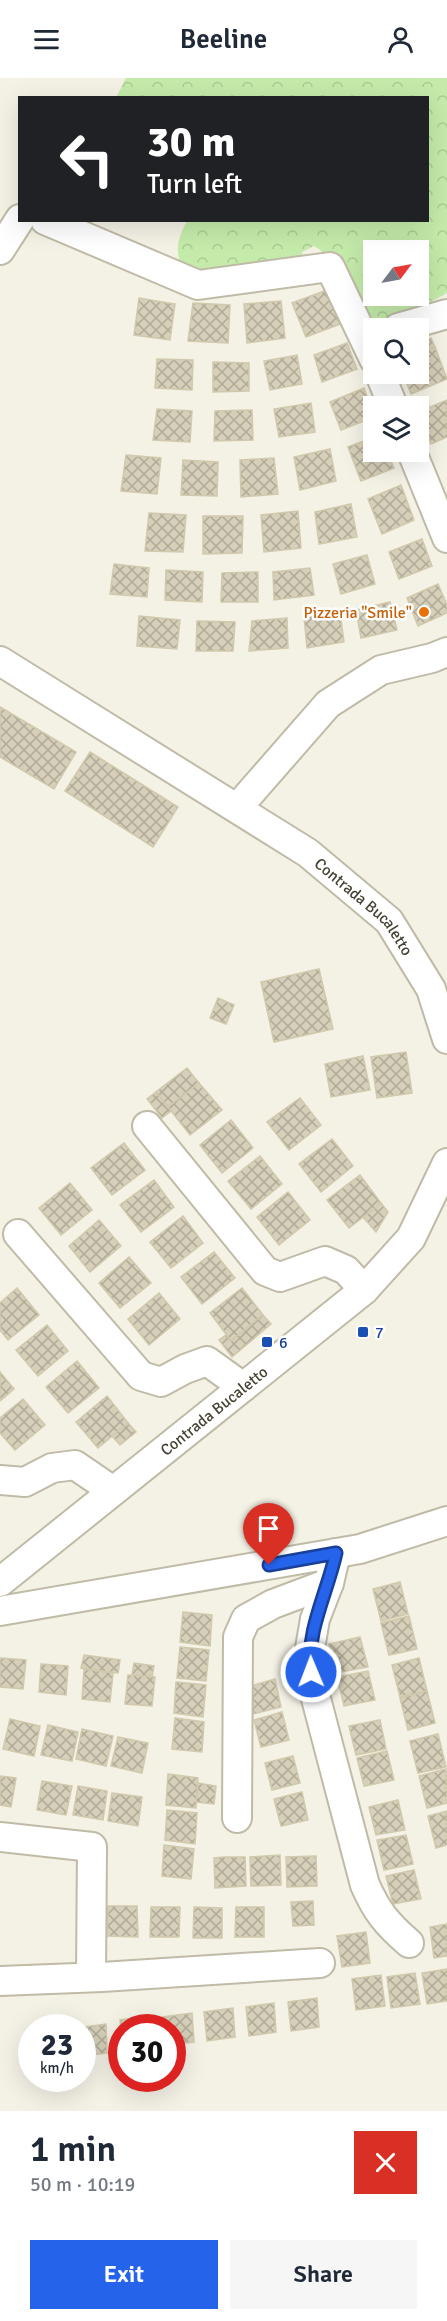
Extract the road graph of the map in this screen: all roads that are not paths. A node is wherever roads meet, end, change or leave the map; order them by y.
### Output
1 (18, 222) edge
2 (50, 222) edge
3 (0, 250) edge
4 (447, 314) edge
5 (429, 319) edge
6 (363, 329) edge
7 (416, 462) edge
8 (447, 538) edge
9 (447, 652) edge
10 (0, 661) edge
11 (238, 807) junction
12 (447, 1039) edge
13 (147, 1126) dead end
14 (447, 1163) edge
15 (18, 1234) dead end
16 (364, 1290) junction
17 (243, 1388) junction
18 (0, 1480) edge
19 (113, 1491) junction
20 (447, 1521) edge
21 (336, 1553) junction
22 (0, 1582) edge
23 (329, 1583) junction
24 (0, 1611) edge
25 (237, 1818) dead end
26 (0, 1837) edge
27 (409, 1943) dead end
28 (320, 1963) dead end
29 (91, 1977) junction
30 (0, 1981) edge

1 - 3 street
2 - 6 street
4 - 5 street
7 - 8 street
9 - 11 street
10 - 11 street, Contrada Bucaletto
11 - 12 street, Contrada Bucaletto
13 - 16 street
14 - 16 street, Contrada Bucaletto
15 - 17 street
16 - 17 street, Contrada Bucaletto
17 - 19 street, Contrada Bucaletto
18 - 19 street
19 - 22 street, Contrada Bucaletto
20 - 21 street
21 - 23 street
21 - 24 street
23 - 25 street
23 - 27 street
26 - 29 street
28 - 29 street
29 - 30 street

